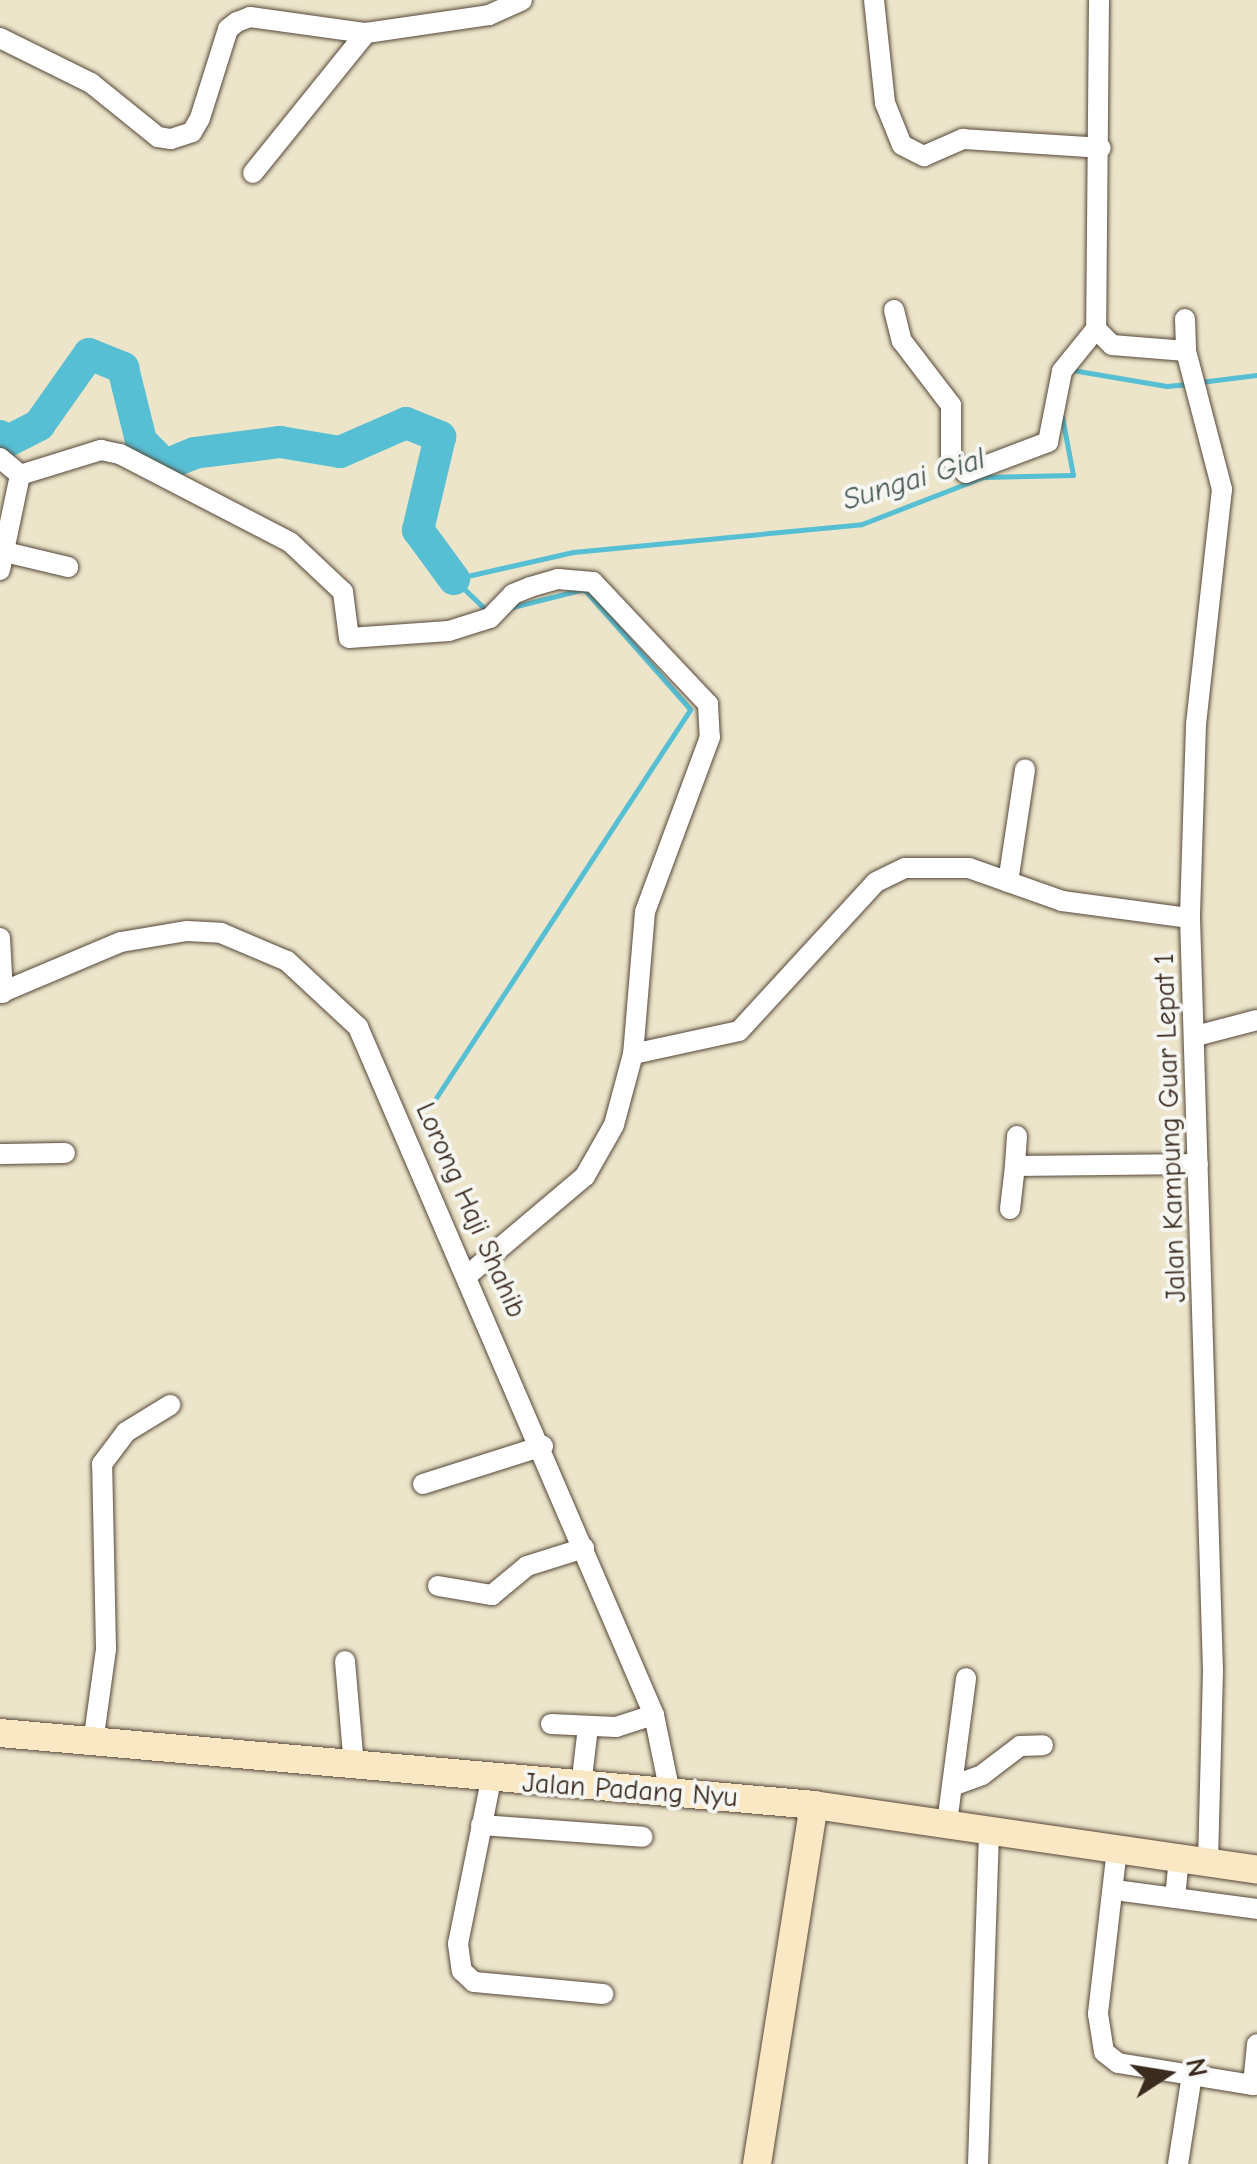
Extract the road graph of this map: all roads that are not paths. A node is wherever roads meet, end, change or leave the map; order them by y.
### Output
1 (522, 0) edge
2 (874, 0) edge
3 (1099, 0) edge
4 (366, 33) junction
5 (0, 38) edge
6 (1101, 148) junction
7 (253, 173) dead end
8 (894, 310) dead end
9 (1186, 319) dead end
10 (1096, 329) junction
11 (1186, 351) junction
12 (0, 458) edge
13 (20, 474) junction
14 (2, 558) edge
15 (68, 566) dead end
16 (1025, 768) dead end
17 (1008, 882) junction
18 (1190, 918) junction
19 (0, 938) edge
20 (2, 993) edge
21 (1257, 1020) edge
22 (1196, 1036) junction
23 (634, 1054) junction
24 (1017, 1136) dead end
25 (65, 1153) dead end
26 (0, 1154) edge
27 (1198, 1164) junction
28 (1015, 1166) junction
29 (1010, 1210) dead end
30 (469, 1274) junction
31 (170, 1405) dead end
32 (542, 1446) junction
33 (422, 1484) dead end
34 (584, 1548) junction
35 (438, 1586) dead end
36 (345, 1661) dead end
37 (966, 1678) dead end
38 (654, 1715) junction
39 (551, 1724) dead end
40 (588, 1727) junction
41 (0, 1734) edge
42 (94, 1743) junction
43 (1044, 1746) dead end
44 (354, 1767) junction
45 (491, 1780) junction
46 (581, 1786) junction
47 (952, 1786) junction
48 (670, 1792) junction
49 (814, 1805) junction
50 (946, 1822) junction
51 (481, 1825) junction
52 (988, 1828) junction
53 (643, 1837) dead end
54 (1116, 1850) junction
55 (1179, 1858) junction
56 (1208, 1861) junction
57 (1257, 1870) edge
58 (1115, 1890) junction
59 (1176, 1898) junction
60 (1257, 1909) edge
61 (603, 1994) dead end
62 (1257, 2044) edge
63 (1192, 2076) junction
64 (1255, 2086) edge
65 (756, 2164) edge
66 (978, 2164) edge
67 (1178, 2164) edge

1 - 4 street
2 - 6 street
3 - 6 street
4 - 5 street
4 - 7 street
6 - 10 street
8 - 10 street
9 - 11 street, Jalan Kampung Guar Lepat 1
10 - 11 street
11 - 18 street, Jalan Kampung Guar Lepat 1
12 - 13 street
13 - 14 street
13 - 23 street
14 - 15 street
16 - 17 street
17 - 18 street
17 - 23 street
18 - 22 street, Jalan Kampung Guar Lepat 1
19 - 20 street
20 - 30 street, Lorong Haji Shahib
21 - 22 street
22 - 27 street, Jalan Kampung Guar Lepat 1
23 - 30 street
24 - 28 street
25 - 26 street
27 - 28 street
27 - 56 street, Jalan Kampung Guar Lepat 1
28 - 29 street
30 - 32 street, Lorong Haji Shahib
31 - 42 street
32 - 33 street
32 - 34 street, Lorong Haji Shahib
34 - 35 street
34 - 38 street, Lorong Haji Shahib
36 - 44 street
37 - 47 street
38 - 40 street
38 - 48 street, Lorong Haji Shahib
39 - 40 street
40 - 46 street
41 - 42 street, Jalan Padang Nyu
42 - 44 street, Jalan Padang Nyu
43 - 47 street
44 - 45 street, Jalan Padang Nyu
45 - 46 street, Jalan Padang Nyu
45 - 51 street
46 - 48 street, Jalan Padang Nyu
47 - 50 street
48 - 49 street, Jalan Padang Nyu
49 - 50 street, Jalan Padang Nyu
49 - 65 street
50 - 52 street, Jalan Padang Nyu
51 - 53 street
51 - 61 street
52 - 54 street, Jalan Padang Nyu
52 - 66 street
54 - 55 street, Jalan Padang Nyu
54 - 58 street
55 - 56 street, Jalan Padang Nyu
55 - 59 street
56 - 57 street, Jalan Padang Nyu
58 - 59 street
58 - 63 street
59 - 60 street
62 - 64 street
63 - 64 street
63 - 67 street

